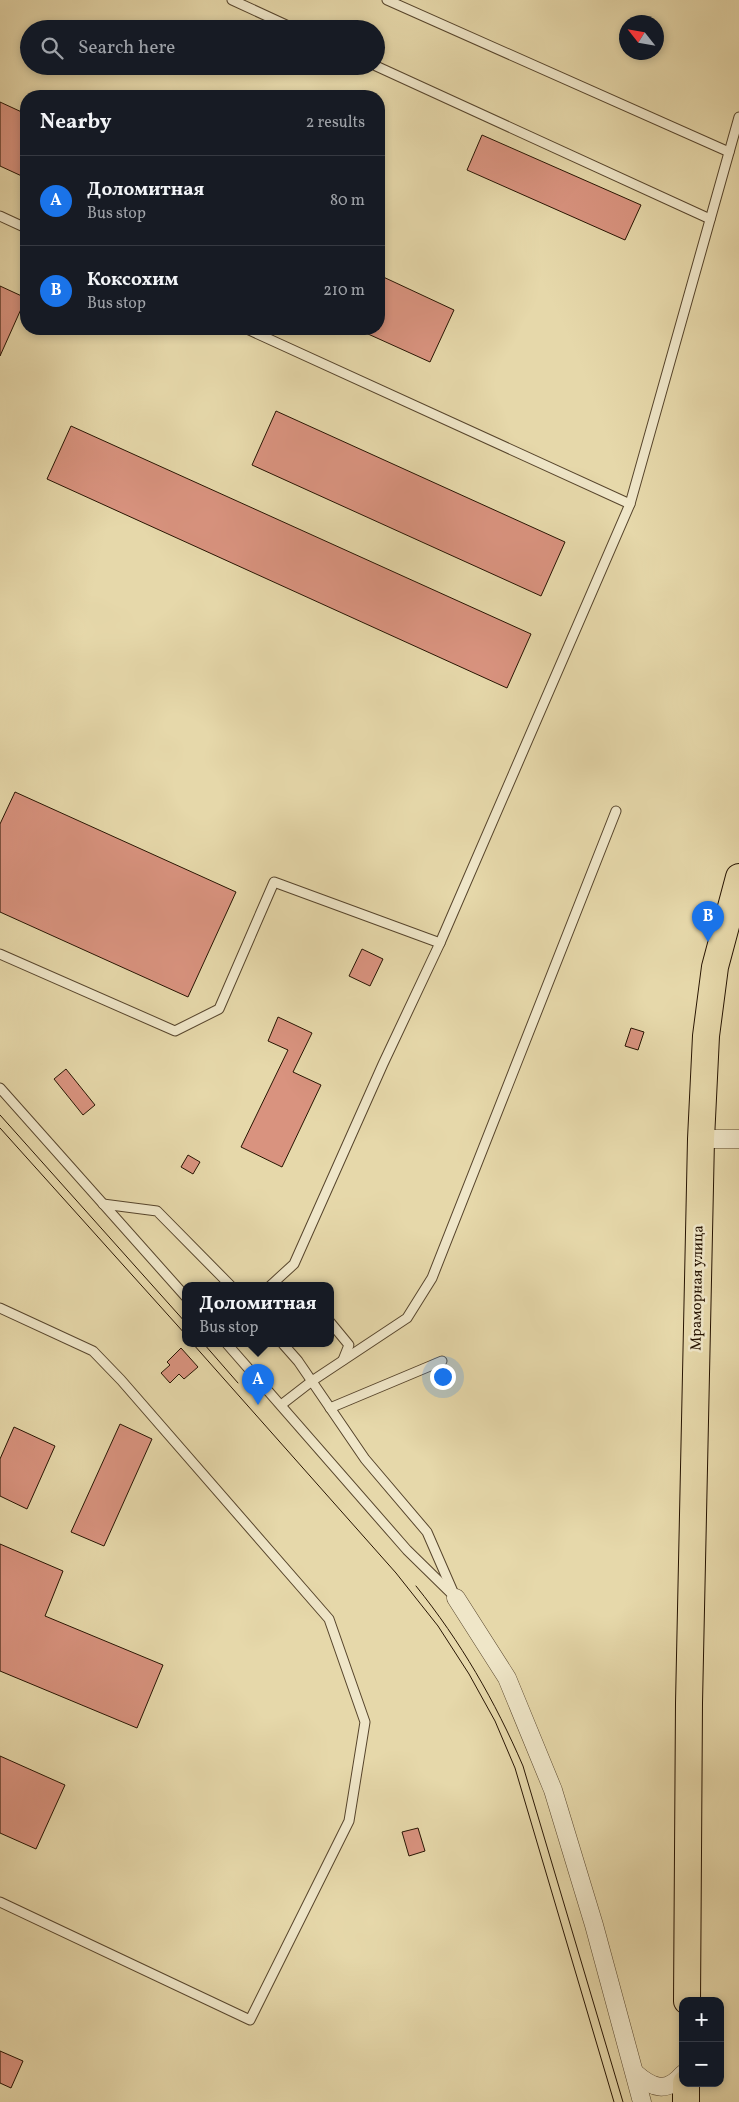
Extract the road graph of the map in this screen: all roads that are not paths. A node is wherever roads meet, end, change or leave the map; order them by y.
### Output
1 (232, 0) edge
2 (387, 0) edge
3 (275, 20) edge
4 (385, 70) edge
5 (739, 116) edge
6 (729, 152) junction
7 (0, 216) edge
8 (710, 219) junction
9 (20, 225) edge
10 (260, 335) edge
11 (630, 504) junction
12 (616, 811) dead end
13 (739, 877) edge
14 (440, 942) junction
15 (0, 954) edge
16 (0, 1088) edge
17 (701, 1139) junction
18 (739, 1139) edge
19 (103, 1204) junction
20 (227, 1282) edge
21 (274, 1282) edge
22 (182, 1293) edge
23 (0, 1308) edge
24 (334, 1327) edge
25 (230, 1347) edge
26 (285, 1347) edge
27 (343, 1360) junction
28 (442, 1362) dead end
29 (312, 1381) junction
30 (282, 1405) junction
31 (330, 1408) junction
32 (456, 1598) junction
33 (0, 1902) edge
34 (687, 1997) edge
35 (635, 2073) junction
36 (679, 2078) edge
37 (686, 2087) edge
38 (642, 2102) edge
39 (686, 2102) edge

1 - 3 lane
2 - 6 lane
4 - 8 lane
5 - 6 lane
6 - 8 lane
7 - 9 lane
8 - 11 lane
10 - 11 lane
11 - 14 lane
12 - 27 lane
13 - 17 main road, Мраморная улица
14 - 15 lane
14 - 21 lane
16 - 19 lane
17 - 18 street
17 - 34 main road, Мраморная улица
19 - 20 lane
19 - 22 lane
23 - 33 lane
24 - 27 lane
25 - 30 lane
26 - 29 lane
27 - 29 lane
28 - 31 lane
29 - 30 lane
29 - 31 lane
30 - 32 lane
31 - 32 lane
32 - 35 street
35 - 36 street
35 - 38 street
37 - 39 main road

